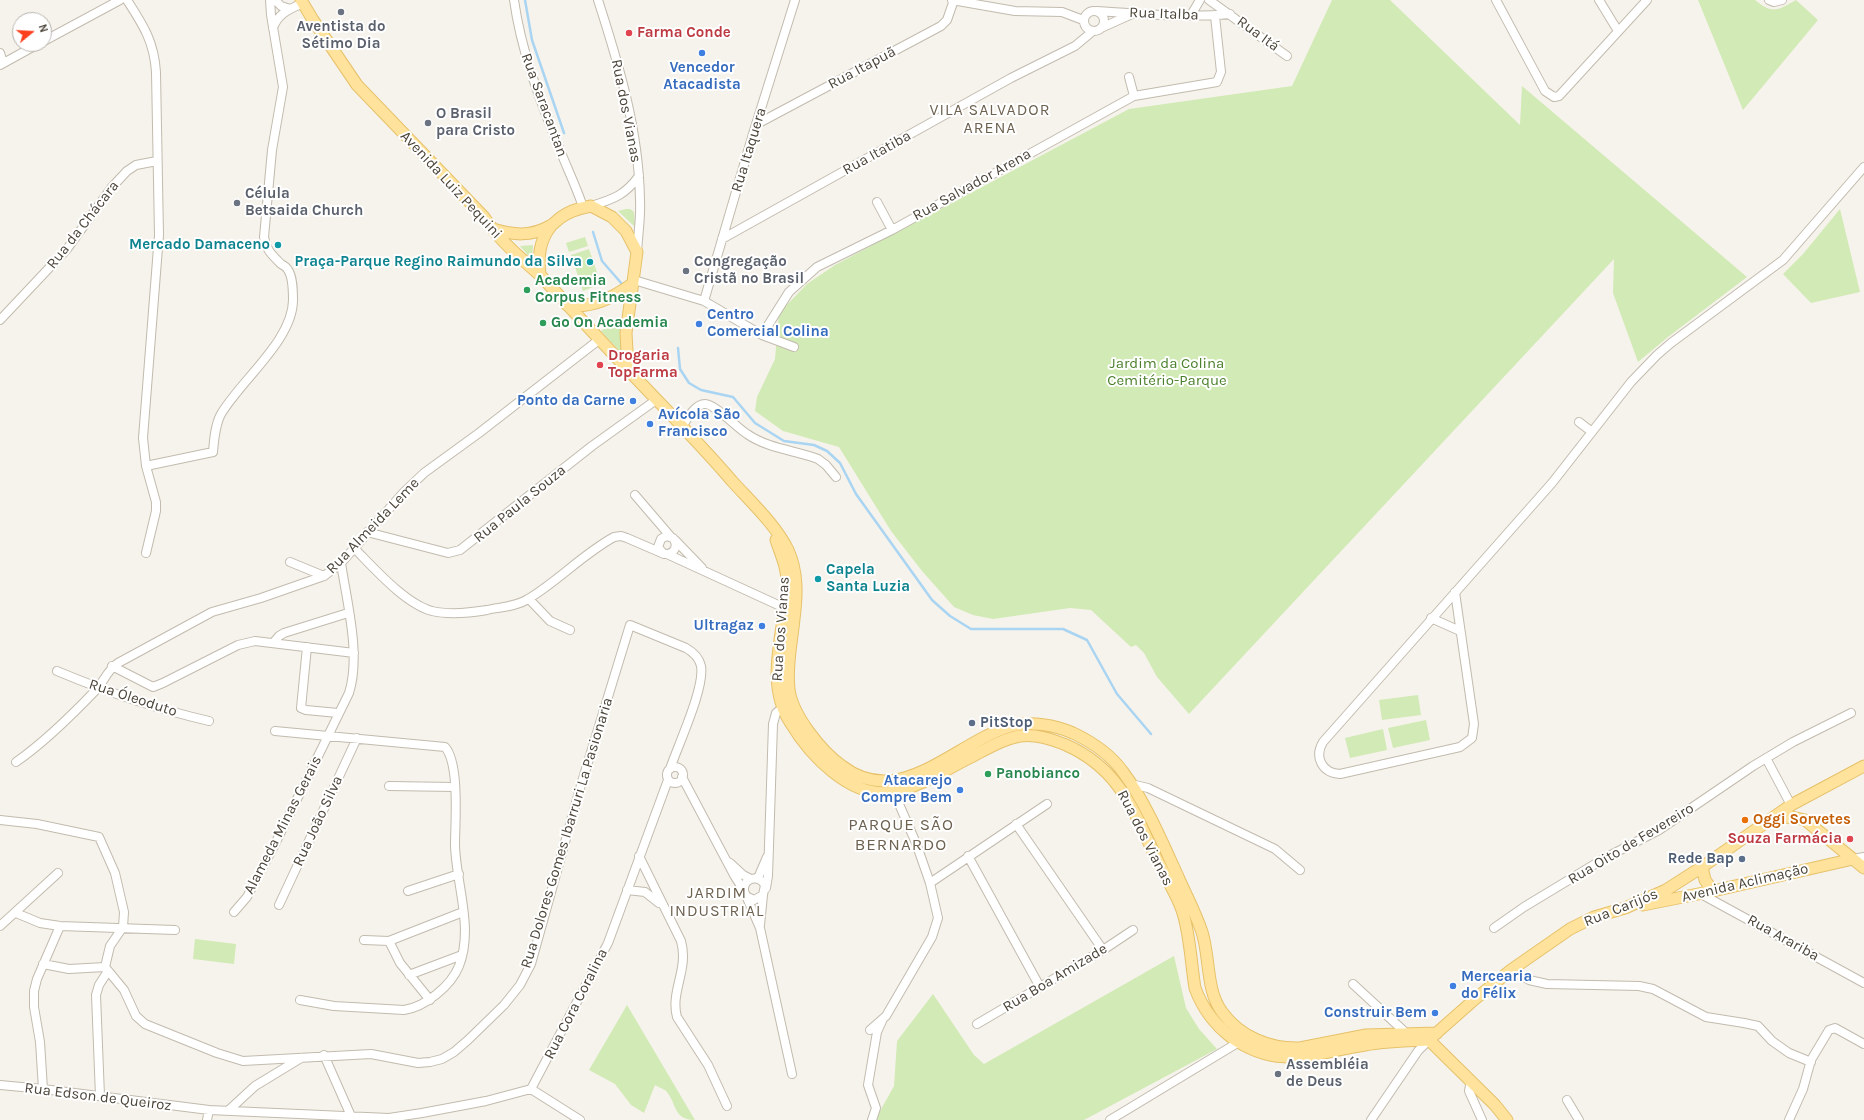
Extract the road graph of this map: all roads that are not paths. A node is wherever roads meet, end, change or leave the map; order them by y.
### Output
1 (120, 0) edge
2 (127, 0) edge
3 (270, 0) edge
4 (275, 0) edge
5 (514, 0) edge
6 (598, 0) edge
7 (795, 0) edge
8 (953, 0) edge
9 (1200, 0) edge
10 (1209, 0) edge
11 (1496, 0) edge
12 (1599, 0) edge
13 (1647, 0) edge
14 (1769, 0) edge
15 (1782, 0) edge
16 (302, 1) edge
17 (290, 9) junction
18 (1093, 11) junction
19 (1062, 12) junction
20 (1132, 14) junction
21 (1230, 14) junction
22 (1191, 15) junction
23 (1215, 16) junction
24 (1083, 20) junction
25 (1101, 28) junction
26 (273, 29) junction
27 (1093, 31) junction
28 (1618, 31) junction
29 (52, 37) edge
30 (0, 52) edge
31 (24, 52) edge
32 (1287, 56) dead end
33 (2, 64) edge
34 (1130, 77) dead end
35 (1134, 96) junction
36 (757, 124) junction
37 (157, 161) junction
38 (1864, 167) edge
39 (639, 176) junction
40 (877, 202) dead end
41 (587, 207) junction
42 (552, 225) junction
43 (492, 228) junction
44 (892, 230) junction
45 (722, 239) junction
46 (637, 252) junction
47 (540, 275) junction
48 (633, 282) junction
49 (704, 301) junction
50 (567, 305) junction
51 (0, 320) edge
52 (762, 335) junction
53 (600, 339) junction
54 (794, 347) dead end
55 (634, 374) junction
56 (656, 400) junction
57 (1579, 422) dead end
58 (682, 427) junction
59 (1592, 432) junction
60 (146, 466) junction
61 (836, 477) dead end
62 (635, 494) dead end
63 (367, 532) junction
64 (673, 538) junction
65 (354, 548) junction
66 (146, 553) dead end
67 (664, 553) junction
68 (290, 562) dead end
69 (341, 563) junction
70 (704, 570) junction
71 (324, 576) junction
72 (1455, 592) junction
73 (529, 599) junction
74 (790, 611) junction
75 (348, 613) junction
76 (1431, 618) junction
77 (570, 630) dead end
78 (1460, 631) junction
79 (274, 642) junction
80 (307, 648) junction
81 (354, 653) junction
82 (110, 669) junction
83 (57, 672) dead end
84 (99, 686) junction
85 (787, 705) junction
86 (1851, 713) dead end
87 (337, 715) junction
88 (209, 721) dead end
89 (275, 731) dead end
90 (329, 733) junction
91 (357, 738) junction
92 (1766, 758) junction
93 (16, 762) dead end
94 (1864, 766) edge
95 (670, 769) junction
96 (682, 777) junction
97 (668, 780) junction
98 (1131, 784) junction
99 (388, 786) dead end
100 (455, 787) junction
101 (892, 787) junction
102 (1814, 792) junction
103 (1047, 804) dead end
104 (1791, 805) junction
105 (1773, 818) junction
106 (0, 820) edge
107 (1805, 820) junction
108 (1016, 824) junction
109 (768, 855) junction
110 (639, 856) junction
111 (968, 856) junction
112 (1859, 858) edge
113 (727, 860) junction
114 (1702, 867) junction
115 (1864, 868) edge
116 (1300, 870) dead end
117 (58, 873) dead end
118 (459, 874) junction
119 (754, 878) junction
120 (930, 883) junction
121 (628, 890) junction
122 (408, 891) dead end
123 (1714, 891) junction
124 (764, 892) junction
125 (746, 894) junction
126 (1701, 894) junction
127 (279, 905) dead end
128 (662, 905) junction
129 (1625, 908) junction
130 (234, 912) dead end
131 (463, 912) junction
132 (16, 913) junction
133 (0, 926) edge
134 (60, 926) junction
135 (122, 927) junction
136 (760, 928) junction
137 (1494, 928) dead end
138 (175, 930) dead end
139 (1133, 930) dead end
140 (364, 940) dead end
141 (389, 941) junction
142 (1103, 950) junction
143 (462, 955) junction
144 (44, 964) junction
145 (107, 969) junction
146 (1511, 970) junction
147 (408, 975) junction
148 (1864, 983) edge
149 (1353, 984) dead end
150 (1040, 987) junction
151 (300, 1000) dead end
152 (430, 1000) junction
153 (884, 1017) junction
154 (977, 1024) dead end
155 (870, 1030) dead end
156 (1406, 1033) junction
157 (1433, 1036) junction
158 (1239, 1042) junction
159 (1864, 1044) edge
160 (1261, 1048) junction
161 (324, 1056) junction
162 (303, 1057) junction
163 (1811, 1062) junction
164 (792, 1074) dead end
165 (1471, 1080) junction
166 (0, 1086) edge
167 (43, 1089) junction
168 (532, 1089) junction
169 (100, 1096) junction
170 (1567, 1100) dead end
171 (727, 1106) dead end
172 (209, 1110) junction
173 (228, 1110) junction
174 (351, 1116) junction
175 (390, 1119) edge
176 (207, 1120) edge
177 (580, 1120) edge
178 (872, 1120) edge
179 (1110, 1120) edge
180 (1371, 1120) edge
181 (1482, 1120) edge
182 (1507, 1120) edge
183 (1579, 1120) edge
184 (1789, 1120) edge

1 - 29 street
2 - 37 street
3 - 26 street
4 - 17 street
5 - 41 street, Rua Saracantan
6 - 39 street, Rua dos Vianas
7 - 36 street, Rua Itaquera
8 - 19 street, Rua Italba
8 - 36 street, Rua Itapuã
9 - 22 street
10 - 21 street, Rua Itá
11 - 28 street
12 - 28 street
13 - 28 street
14 - 15 street
16 - 17 street
16 - 43 main road, Avenida Luiz Pequini
17 - 26 street
18 - 19 street, Rua Italba
18 - 20 street, Rua Italba
18 - 24 street
18 - 25 street
19 - 24 street
20 - 22 street, Rua Italba
20 - 25 street
21 - 23 street, Rua Italba
21 - 32 street, Rua Itá
22 - 23 street, Rua Italba
23 - 35 street, Rua Salvador Arena
24 - 27 street
25 - 27 street
26 - 60 street
27 - 45 street, Rua Itatiba
30 - 33 street
31 - 33 street
34 - 35 street
35 - 44 street, Rua Salvador Arena
36 - 45 street, Rua Itaquera
37 - 51 street, Rua da Chácara
37 - 60 street
38 - 59 street
39 - 41 street, Rua dos Vianas
39 - 46 street, Rua dos Vianas
40 - 44 street
41 - 42 main road
41 - 46 main road
42 - 43 main road
42 - 47 main road
43 - 47 main road, Avenida Luiz Pequini
44 - 52 street, Rua Salvador Arena
45 - 49 street, Rua Itaquera
46 - 48 main road, Rua dos Vianas
47 - 50 main road, Avenida Luiz Pequini
48 - 49 street
48 - 50 main road
48 - 55 main road, Rua dos Vianas
49 - 52 street
50 - 53 main road, Avenida Luiz Pequini
52 - 54 street
53 - 55 main road, Avenida Luiz Pequini
53 - 63 street, Rua Almeida Leme
55 - 56 main road, Rua dos Vianas
56 - 58 main road, Rua dos Vianas
56 - 63 street, Rua Paula Souza
57 - 59 street
58 - 61 street
58 - 74 main road, Rua dos Vianas
59 - 72 street
60 - 66 street
62 - 64 street
63 - 65 street, Rua Almeida Leme
64 - 67 street
64 - 67 street
64 - 70 street
65 - 69 street, Rua Almeida Leme
65 - 73 street
67 - 70 street
67 - 73 street
68 - 71 street
69 - 71 street, Rua Almeida Leme
69 - 75 street, Alameda Minas Gerais
70 - 74 street
71 - 82 street, Rua Almeida Leme
72 - 76 street
72 - 78 street
73 - 77 street
74 - 85 main road, Rua dos Vianas
75 - 79 street
75 - 81 street, Alameda Minas Gerais
76 - 78 street
76 - 78 street
79 - 80 street
79 - 82 street
80 - 81 street
80 - 87 street
81 - 87 street, Alameda Minas Gerais
82 - 84 street, Rua Almeida Leme
83 - 84 street, Rua Óleoduto
84 - 88 street, Rua Óleoduto
84 - 93 street, Rua Almeida Leme
85 - 101 main road, Rua dos Vianas
85 - 109 street
86 - 92 street, Rua Oito de Fevereiro
87 - 90 street, Alameda Minas Gerais
89 - 90 street
90 - 91 street
90 - 130 street, Alameda Minas Gerais
91 - 100 street
91 - 127 street, Rua João Silva
92 - 104 street
92 - 137 street, Rua Oito de Fevereiro
94 - 102 main road, Rua Carijós
95 - 96 street
95 - 97 street
95 - 161 street, Rua Dolores Gomes Ibarruri La Pasionaria
96 - 97 street
96 - 113 street
97 - 110 street, Rua Cora Coralina
98 - 101 main road, Rua dos Vianas
98 - 116 street
98 - 160 main road, Rua dos Vianas
99 - 100 street
100 - 118 street
101 - 120 street
101 - 158 main road, Rua dos Vianas
102 - 104 main road, Rua Carijós
102 - 107 main road
103 - 108 street
104 - 105 main road, Rua Carijós
105 - 107 main road
105 - 114 main road, Rua Carijós
106 - 135 street
107 - 112 main road
108 - 111 street
108 - 142 street
109 - 119 street
109 - 124 street
110 - 121 street, Rua Cora Coralina
110 - 128 street
111 - 120 street
111 - 150 street
112 - 115 main road
112 - 123 main road, Avenida Aclimação
113 - 119 street
113 - 125 street
114 - 123 main road
114 - 129 main road, Rua Carijós
117 - 132 street
118 - 122 street
118 - 131 street
119 - 124 street
119 - 125 street
120 - 153 street
121 - 128 street
121 - 168 street, Rua Cora Coralina
123 - 126 main road, Avenida Aclimação
124 - 125 street
124 - 136 street
125 - 136 street
126 - 129 main road, Avenida Aclimação
126 - 148 street, Rua Arariba
128 - 171 street
129 - 146 main road, Rua Carijós
131 - 141 street
131 - 143 street
132 - 133 street
132 - 134 street
134 - 135 street
134 - 144 street
135 - 138 street
135 - 145 street
136 - 164 street
139 - 142 street, Rua Boa Amizade
140 - 141 street
141 - 147 street
142 - 150 street, Rua Boa Amizade
143 - 147 street
143 - 152 street
144 - 145 street
144 - 167 street
145 - 162 street, Rua Dolores Gomes Ibarruri La Pasionaria
145 - 169 street
146 - 157 main road, Rua Carijós
146 - 163 street
147 - 152 street
149 - 156 street
150 - 154 street, Rua Boa Amizade
151 - 152 street
153 - 155 street
153 - 178 street
156 - 157 main road, Rua dos Vianas
156 - 160 main road, Rua dos Vianas
157 - 160 main road, Rua dos Vianas
157 - 165 main road
157 - 180 street
158 - 160 main road, Rua dos Vianas
158 - 179 street
159 - 163 street
161 - 162 street, Rua Dolores Gomes Ibarruri La Pasionaria
161 - 174 street
162 - 173 street
163 - 184 street
165 - 181 street
165 - 182 main road
166 - 167 street, Rua Edson de Queiroz
167 - 169 street, Rua Edson de Queiroz
168 - 175 street
168 - 177 street
169 - 172 street, Rua Edson de Queiroz
170 - 183 street
172 - 173 street, Rua Edson de Queiroz
172 - 176 street
173 - 174 street, Rua Edson de Queiroz
174 - 175 street, Rua Edson de Queiroz

